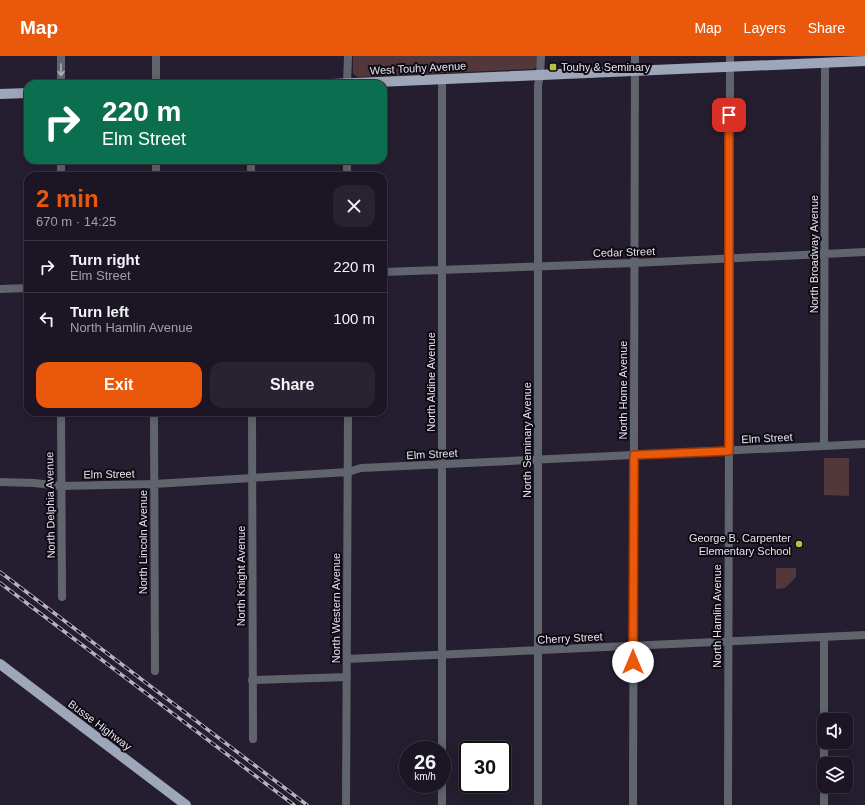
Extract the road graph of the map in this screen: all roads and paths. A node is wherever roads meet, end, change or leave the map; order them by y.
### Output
1 (62, 56) edge
2 (156, 56) edge
3 (348, 56) edge
4 (541, 56) edge
5 (635, 56) edge
6 (730, 56) edge
7 (865, 61) edge
8 (825, 62) junction
9 (730, 67) junction
10 (635, 71) junction
11 (540, 75) junction
12 (442, 79) junction
13 (62, 80) edge
14 (156, 80) edge
15 (347, 80) edge
16 (387, 82) edge
17 (24, 93) edge
18 (0, 94) edge
19 (865, 252) edge
20 (825, 255) junction
21 (729, 258) junction
22 (634, 263) junction
23 (538, 266) junction
24 (442, 270) junction
25 (387, 272) edge
26 (24, 288) edge
27 (0, 289) edge
28 (61, 416) edge
29 (154, 416) edge
30 (252, 416) edge
31 (348, 416) edge
32 (865, 444) edge
33 (824, 446) junction
34 (729, 451) junction
35 (634, 455) junction
36 (538, 460) junction
37 (442, 464) junction
38 (348, 472) junction
39 (252, 478) junction
40 (0, 482) edge
41 (154, 484) junction
42 (61, 486) junction
43 (62, 597) dead end
44 (865, 635) edge
45 (824, 637) junction
46 (728, 642) junction
47 (633, 646) junction
48 (538, 650) junction
49 (442, 654) junction
50 (347, 659) junction
51 (0, 664) edge
52 (155, 671) dead end
53 (347, 677) junction
54 (252, 680) junction
55 (253, 739) dead end
56 (186, 805) edge
57 (346, 805) edge
58 (442, 805) edge
59 (538, 805) edge
60 (633, 805) edge
61 (728, 805) edge
62 (824, 805) edge

1 -> 13 street
2 - 14 street
3 - 15 street
4 - 11 street, North Seminary Avenue
5 - 10 street, North Home Avenue
6 - 9 street, North Hamlin Avenue
7 - 8 main road, West Touhy Avenue
8 - 9 main road, West Touhy Avenue
8 - 20 street, North Broadway Avenue
9 - 10 main road, West Touhy Avenue
9 - 21 street, North Hamlin Avenue
10 - 11 main road, West Touhy Avenue
10 - 22 street, North Home Avenue
11 - 12 main road, West Touhy Avenue
11 - 23 street, North Seminary Avenue
12 - 16 main road, West Touhy Avenue
12 - 24 street, North Aldine Avenue
17 - 18 main road
19 - 20 street, Cedar Street
20 - 21 street, Cedar Street
20 - 33 street, North Broadway Avenue
21 - 22 street, Cedar Street
21 - 34 street, North Hamlin Avenue
22 - 23 street, Cedar Street
22 - 35 street, North Home Avenue
23 - 24 street, Cedar Street
23 - 36 street, North Seminary Avenue
24 - 25 street, Cedar Street
24 - 37 street, North Aldine Avenue
26 - 27 street
28 - 42 street, North Delphia Avenue
29 - 41 street, North Lincoln Avenue
30 - 39 street, North Knight Avenue
31 - 38 street, North Western Avenue
32 - 33 street, Elm Street
33 - 34 street, Elm Street
34 - 35 street, Elm Street
34 - 46 street, North Hamlin Avenue
35 - 36 street, Elm Street
35 - 47 street, North Home Avenue
36 - 37 street, Elm Street
36 - 48 street, North Seminary Avenue
37 - 38 street, Elm Street
37 - 49 street, North Aldine Avenue
38 - 39 street, Elm Street
38 - 50 street, North Western Avenue
39 - 41 street, Elm Street
39 - 54 street, North Knight Avenue
40 - 42 street, Elm Street
41 - 42 street, Elm Street
41 - 52 street, North Lincoln Avenue
42 - 43 street, North Delphia Avenue
44 - 45 street, Cherry Street
45 - 46 street, Cherry Street
45 - 62 street
46 - 47 street, Cherry Street
46 - 61 street, North Hamlin Avenue
47 - 48 street, Cherry Street
47 - 60 street, North Home Avenue
48 - 49 street, Cherry Street
48 - 59 street, North Seminary Avenue
49 - 50 street, Cherry Street
49 - 58 street, North Aldine Avenue
50 - 53 street, North Western Avenue
51 - 56 main road, Busse Highway
53 - 54 street
53 - 57 street, North Western Avenue
54 - 55 street, North Knight Avenue

